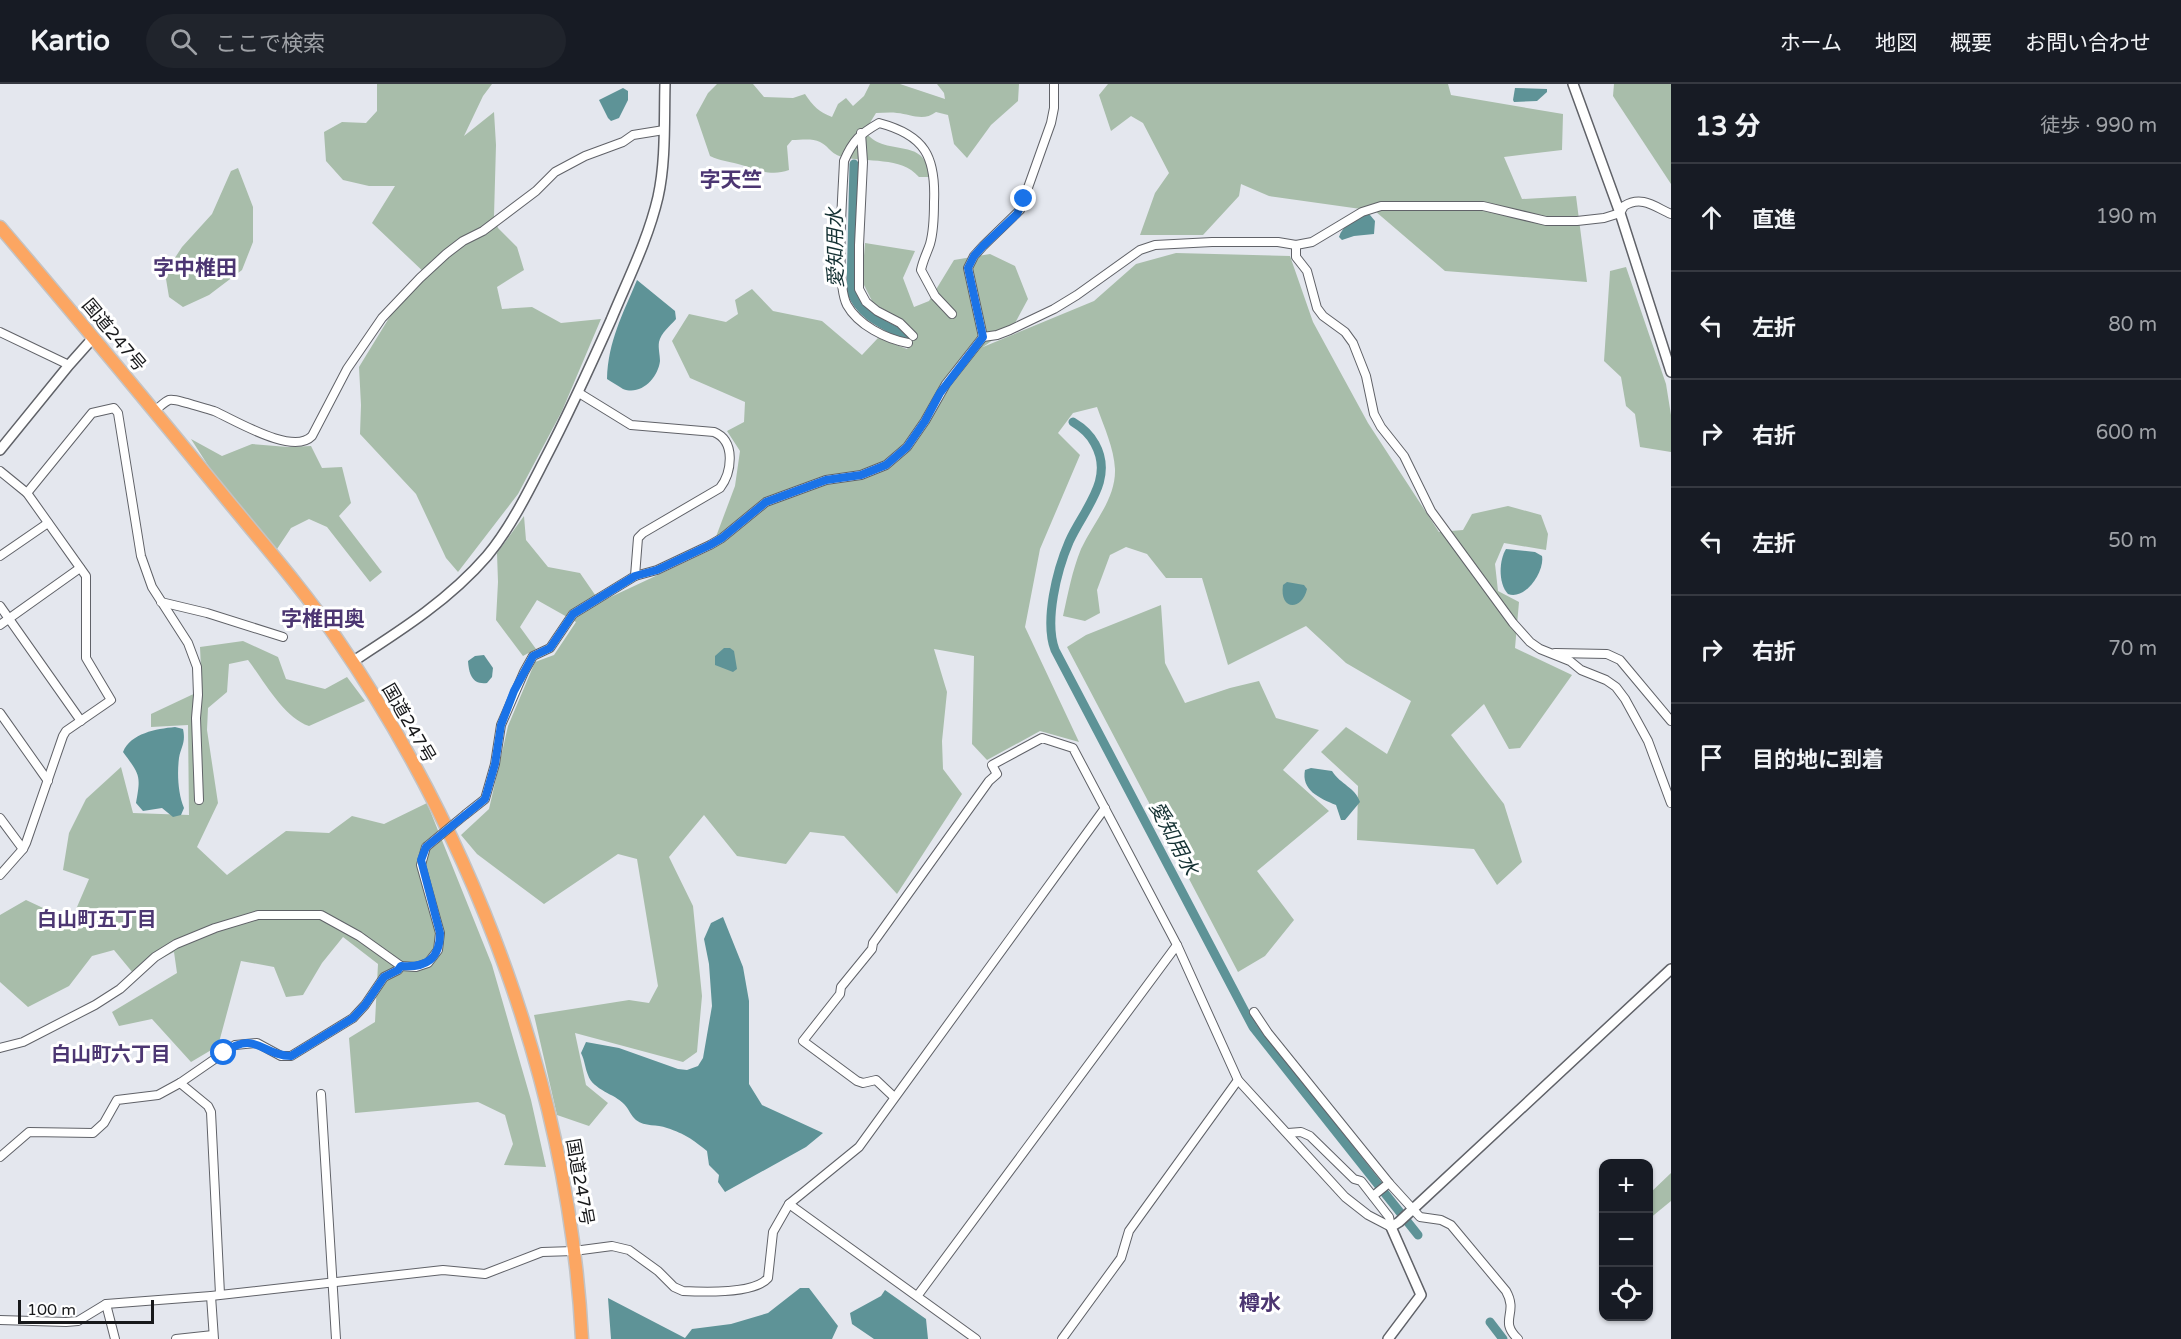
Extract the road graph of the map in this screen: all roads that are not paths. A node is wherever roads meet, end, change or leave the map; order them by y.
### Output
1 (665, 84) edge
2 (1054, 84) edge
3 (1573, 84) edge
4 (664, 130) junction
5 (861, 133) junction
6 (1620, 213) junction
7 (1671, 214) edge
8 (0, 227) edge
9 (1296, 245) junction
10 (952, 314) dead end
11 (0, 332) edge
12 (983, 337) junction
13 (93, 338) junction
14 (69, 365) junction
15 (1671, 372) edge
16 (579, 393) junction
17 (154, 411) junction
18 (0, 450) edge
19 (0, 471) edge
20 (27, 493) junction
21 (48, 523) junction
22 (0, 556) edge
23 (80, 568) junction
24 (635, 576) junction
25 (161, 602) junction
26 (0, 606) edge
27 (9, 619) junction
28 (0, 625) edge
29 (283, 637) dead end
30 (1551, 653) junction
31 (352, 662) junction
32 (0, 713) edge
33 (81, 720) junction
34 (1671, 721) edge
35 (48, 780) junction
36 (199, 800) dead end
37 (1671, 803) edge
38 (1105, 808) junction
39 (0, 818) edge
40 (23, 849) junction
41 (0, 875) edge
42 (1177, 945) junction
43 (401, 966) junction
44 (1671, 969) edge
45 (1254, 1011) dead end
46 (0, 1048) edge
47 (1238, 1080) junction
48 (180, 1083) junction
49 (321, 1094) dead end
50 (894, 1097) junction
51 (1288, 1133) junction
52 (0, 1156) edge
53 (1389, 1183) junction
54 (1372, 1196) junction
55 (789, 1204) junction
56 (1413, 1209) junction
57 (1395, 1225) junction
58 (574, 1251) junction
59 (334, 1282) junction
60 (220, 1294) junction
61 (918, 1295) junction
62 (211, 1296) junction
63 (105, 1304) junction
64 (0, 1320) edge
65 (214, 1337) edge
66 (115, 1339) edge
67 (176, 1339) edge
68 (336, 1339) edge
69 (582, 1339) edge
70 (976, 1339) edge
71 (1062, 1339) edge
72 (1388, 1339) edge
73 (1518, 1339) edge

1 - 4 street
2 - 12 street
3 - 6 street
4 - 16 street
4 - 17 street
5 - 5 street
5 - 10 street
6 - 7 street
6 - 9 street
6 - 15 street
8 - 13 highway, 国道247号
9 - 12 street
9 - 30 street
11 - 14 street
12 - 24 street
13 - 14 street
13 - 17 highway, 国道247号
14 - 18 street
16 - 24 street
16 - 31 street
17 - 31 highway, 国道247号
19 - 20 street
20 - 21 street
20 - 25 street
21 - 22 street
21 - 23 street
23 - 27 street
23 - 33 street
24 - 43 street, bridge
25 - 29 street
25 - 36 street
26 - 27 street
27 - 28 street
27 - 33 street
30 - 34 street
30 - 37 street
31 - 58 highway, 国道247号
32 - 35 street
33 - 35 street
35 - 40 street
38 - 42 street
38 - 50 street
38 - 50 street
39 - 40 street
40 - 41 street
42 - 47 street
42 - 61 street
43 - 46 street
43 - 48 street
44 - 56 street
45 - 53 street
47 - 51 street
47 - 71 street
48 - 52 street
48 - 60 street
49 - 59 street
50 - 55 street
51 - 54 street
51 - 57 street
53 - 54 street
53 - 56 street
54 - 57 street
55 - 58 street
55 - 61 street
56 - 57 street
56 - 73 street
57 - 72 street
58 - 59 street
58 - 69 highway, 国道247号
59 - 60 street
59 - 68 street
60 - 62 street
61 - 70 street
62 - 63 street
62 - 65 street
63 - 64 street
63 - 66 street
65 - 67 street

